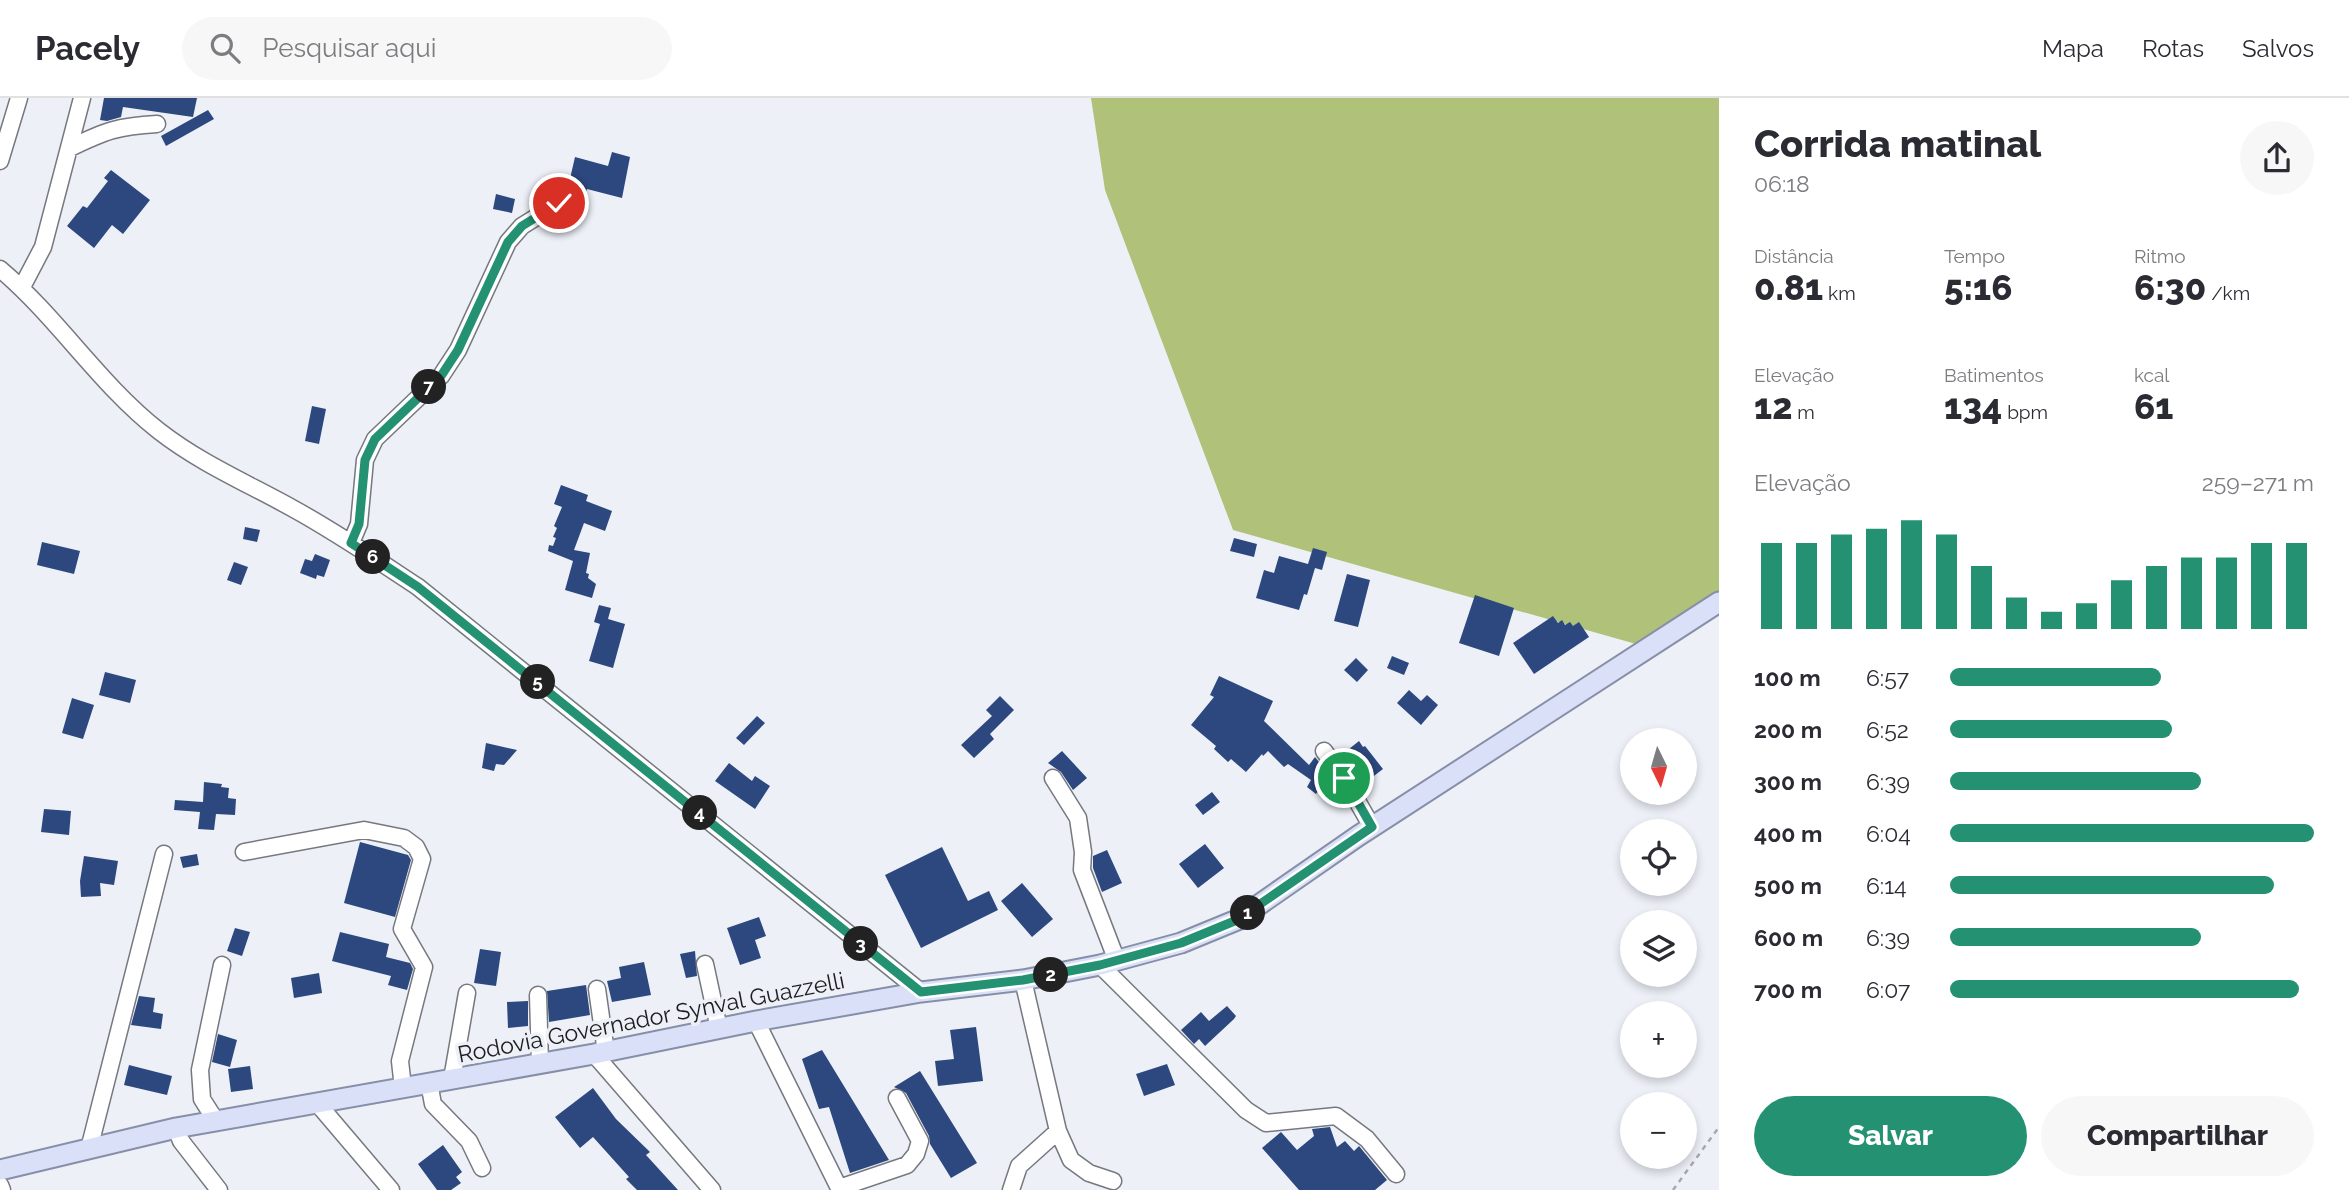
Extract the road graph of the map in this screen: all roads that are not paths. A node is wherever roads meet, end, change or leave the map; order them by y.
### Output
1 (19, 98) edge
2 (82, 98) edge
3 (157, 124) dead end
4 (70, 148) junction
5 (0, 161) edge
6 (559, 203) dead end
7 (0, 269) edge
8 (22, 287) junction
9 (351, 543) junction
10 (1719, 602) edge
11 (1324, 751) dead end
12 (1053, 778) dead end
13 (1372, 827) junction
14 (244, 852) dead end
15 (164, 854) dead end
16 (1109, 963) junction
17 (705, 964) dead end
18 (222, 965) dead end
19 (1023, 980) junction
20 (597, 989) dead end
21 (921, 992) junction
22 (467, 993) dead end
23 (538, 995) dead end
24 (756, 1021) junction
25 (719, 1029) junction
26 (600, 1053) junction
27 (540, 1064) junction
28 (452, 1079) junction
29 (429, 1083) junction
30 (403, 1088) junction
31 (897, 1098) dead end
32 (317, 1103) junction
33 (216, 1121) junction
34 (176, 1128) junction
35 (1058, 1131) junction
36 (89, 1149) junction
37 (482, 1168) dead end
38 (0, 1170) edge
39 (1396, 1174) dead end
40 (1113, 1181) dead end
41 (840, 1189) edge
42 (219, 1190) edge
43 (391, 1190) edge
44 (712, 1190) edge
45 (1011, 1190) edge

1 - 5 street
2 - 4 street
3 - 4 street
4 - 8 street
6 - 9 street
7 - 8 street
8 - 9 street
9 - 21 street
10 - 13 main road, Rodovia Governador Synval Guazzelli
11 - 13 street
12 - 16 street
13 - 16 main road, Rodovia Governador Synval Guazzelli
14 - 30 street
15 - 36 street
16 - 19 main road, Rodovia Governador Synval Guazzelli
16 - 39 street
17 - 25 street
18 - 33 street
19 - 21 main road, Rodovia Governador Synval Guazzelli
19 - 35 street
20 - 26 street
21 - 24 main road, Rodovia Governador Synval Guazzelli
22 - 28 street
23 - 27 street
24 - 25 main road, Rodovia Governador Synval Guazzelli
24 - 41 street
25 - 26 main road, Rodovia Governador Synval Guazzelli
26 - 27 main road, Rodovia Governador Synval Guazzelli
26 - 44 street
27 - 28 main road, Rodovia Governador Synval Guazzelli
28 - 29 main road, Rodovia Governador Synval Guazzelli
29 - 30 main road, Rodovia Governador Synval Guazzelli
29 - 37 street
30 - 32 main road, Rodovia Governador Synval Guazzelli
31 - 41 street
32 - 33 main road, Rodovia Governador Synval Guazzelli
32 - 43 street
33 - 34 main road, Rodovia Governador Synval Guazzelli
34 - 36 main road, Rodovia Governador Synval Guazzelli
34 - 42 street
35 - 40 street
35 - 45 street
36 - 38 main road, Rodovia Governador Synval Guazzelli

